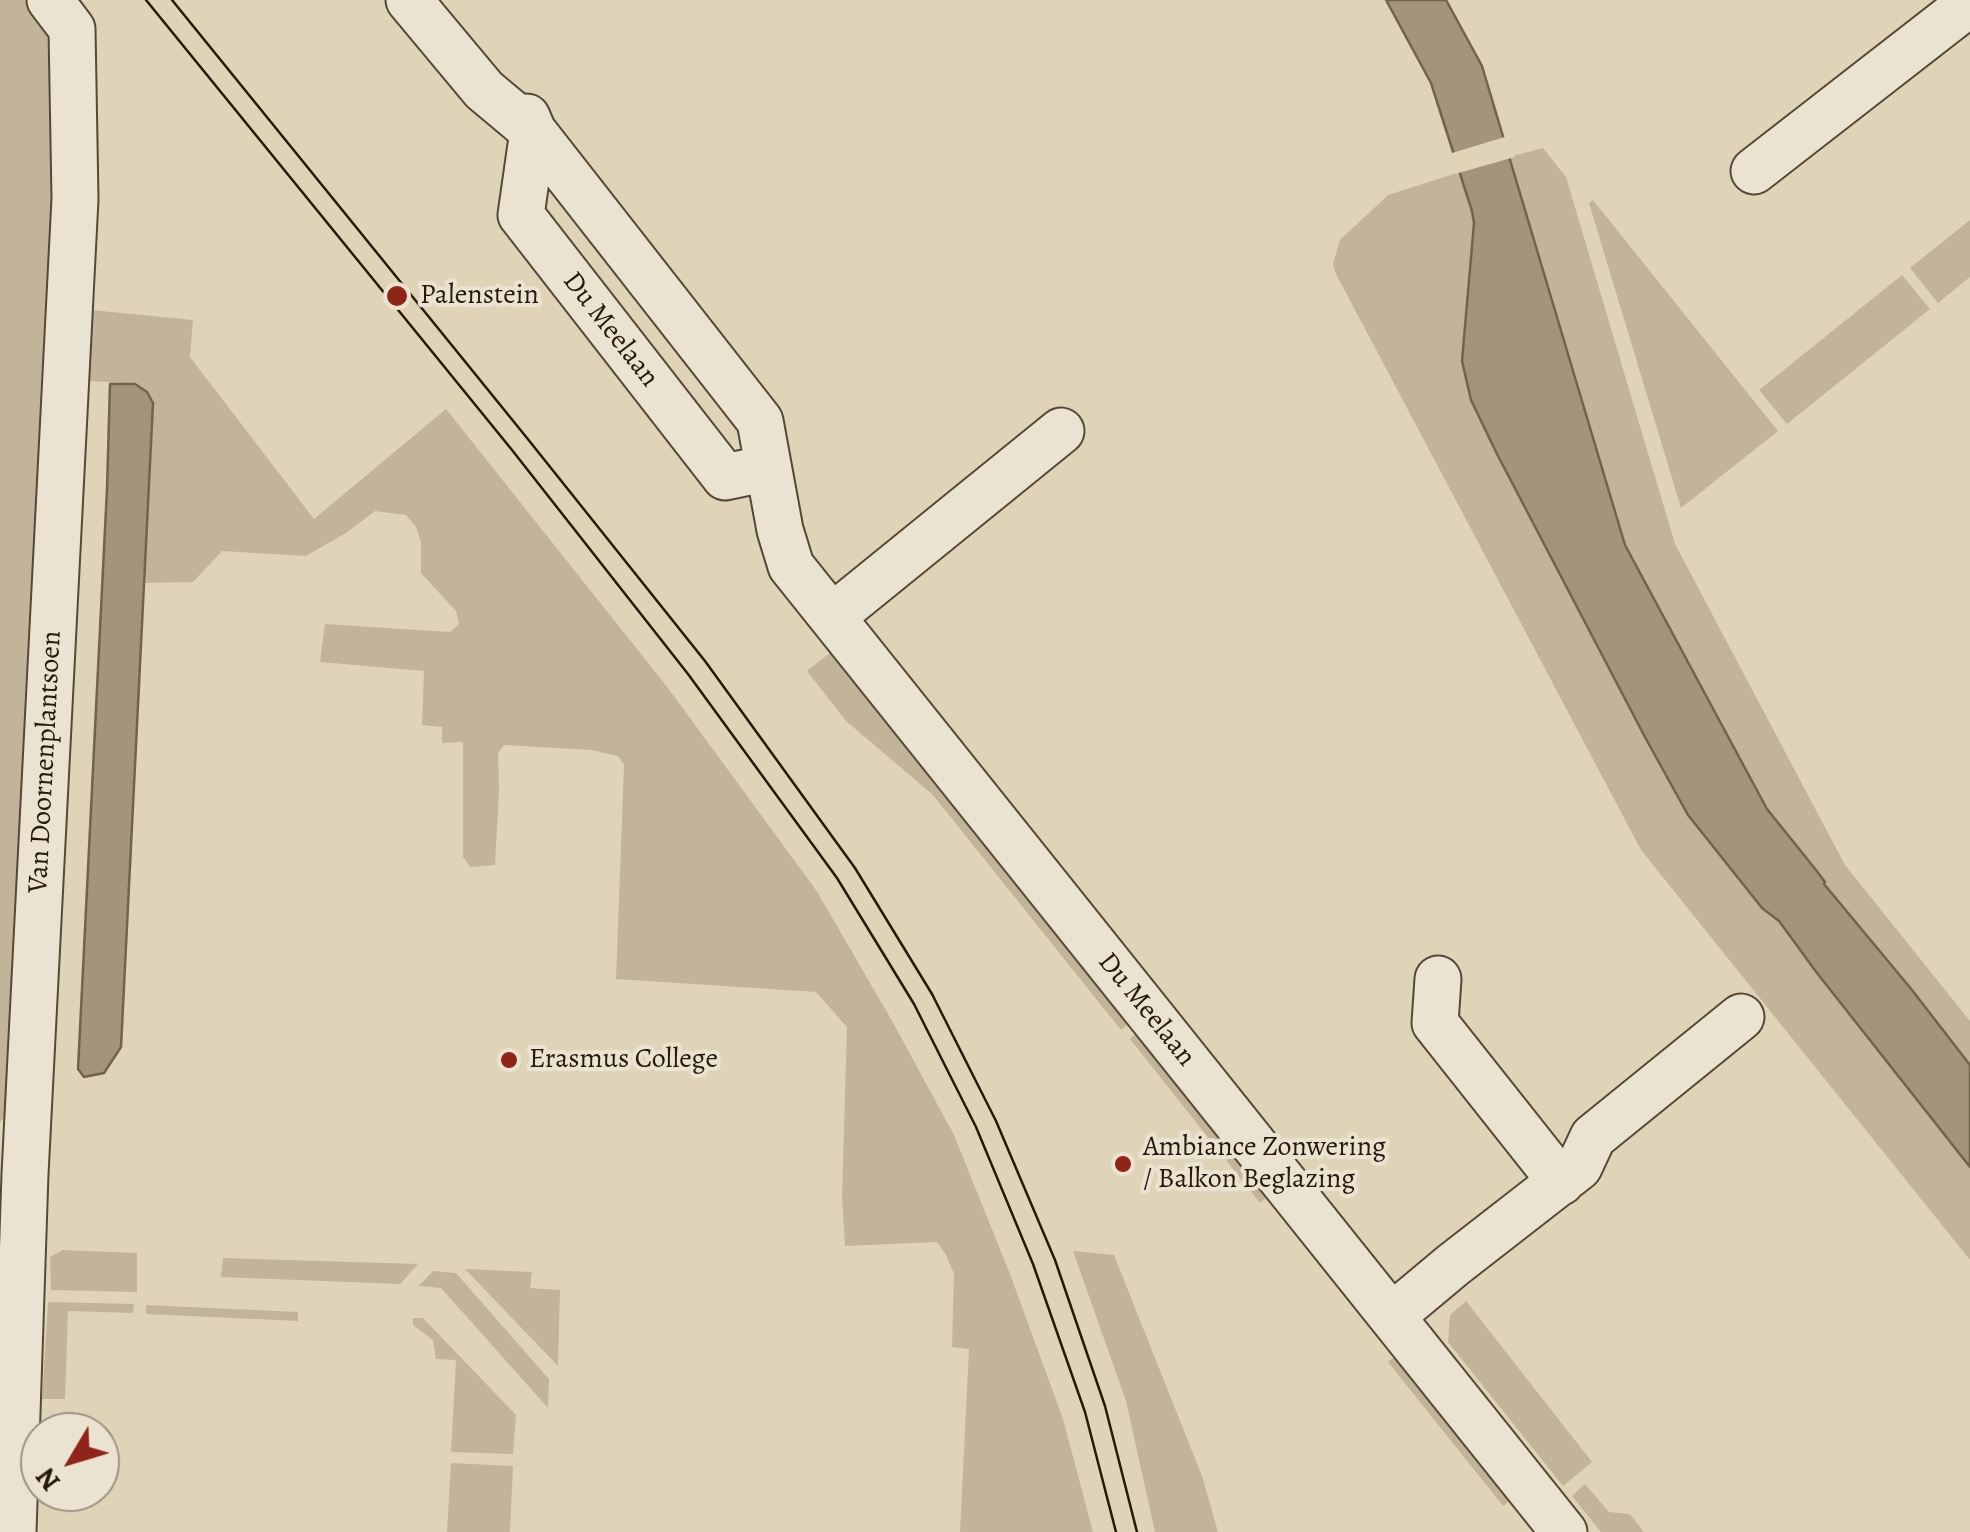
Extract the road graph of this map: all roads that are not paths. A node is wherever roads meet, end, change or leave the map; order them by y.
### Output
1 (50, 0) edge
2 (409, 0) edge
3 (448, 0) edge
4 (1970, 3) edge
5 (533, 131) junction
6 (1754, 172) dead end
7 (1061, 430) dead end
8 (768, 468) junction
9 (833, 616) junction
10 (1438, 979) dead end
11 (1741, 1017) dead end
12 (1561, 1182) junction
13 (1392, 1316) junction
14 (13, 1532) edge
15 (1564, 1532) edge

1 - 14 street, Van Doornenplantsoen
2 - 5 street, Du Meelaan
3 - 5 street, Du Meelaan
4 - 6 street
5 - 8 street, Du Meelaan
5 - 8 street, Du Meelaan
7 - 9 street
8 - 9 street, Du Meelaan
9 - 13 street, Du Meelaan
10 - 12 street
11 - 12 street
12 - 13 street
13 - 15 street, Du Meelaan

